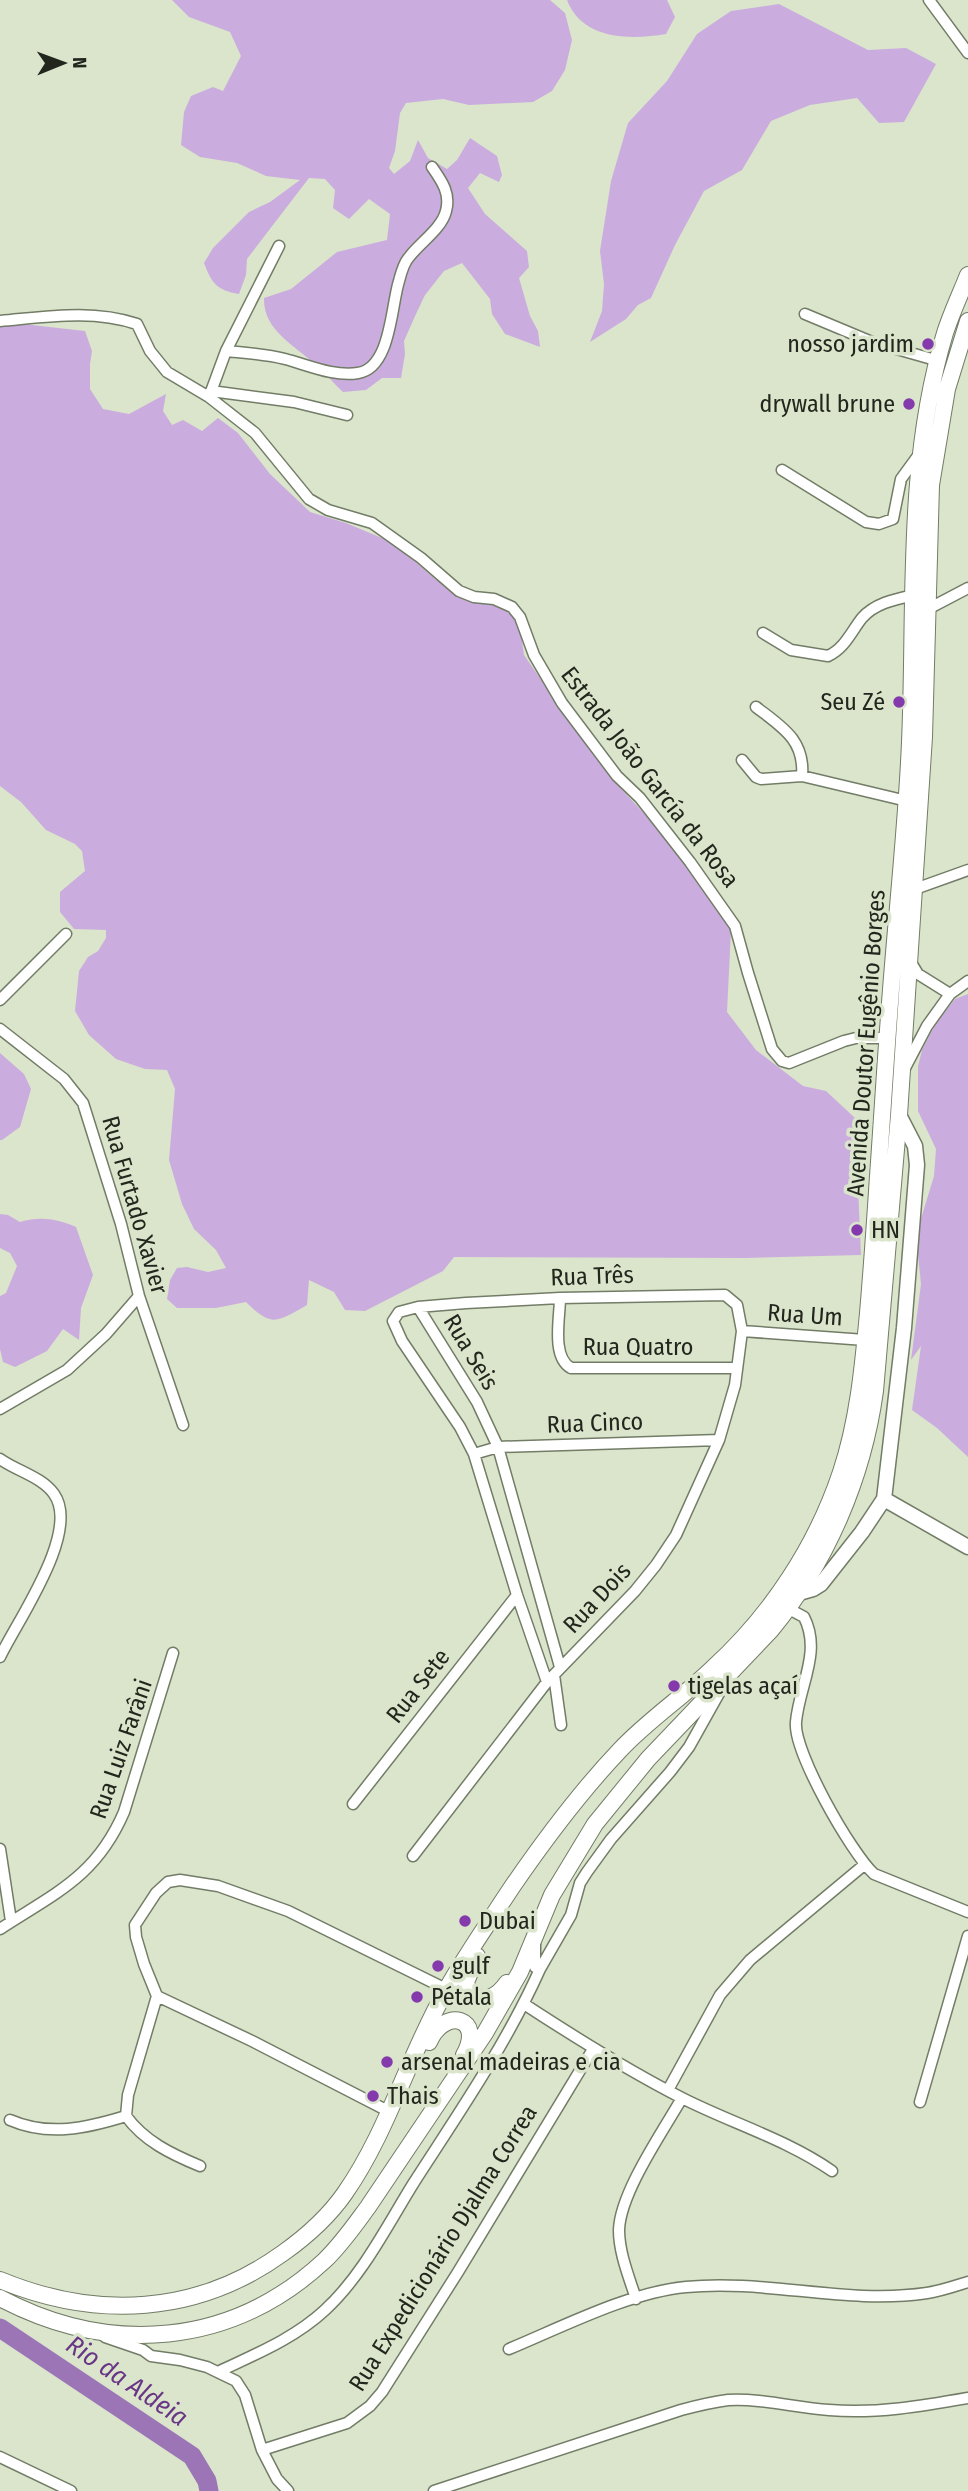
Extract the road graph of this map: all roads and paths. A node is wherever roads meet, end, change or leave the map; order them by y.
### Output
1 (929, 0) edge
2 (968, 53) edge
3 (432, 167) dead end
4 (279, 246) dead end
5 (968, 275) edge
6 (805, 314) dead end
7 (0, 321) edge
8 (966, 330) edge
9 (226, 351) junction
10 (939, 361) junction
11 (210, 394) junction
12 (347, 415) dead end
13 (922, 451) junction
14 (782, 470) dead end
15 (968, 588) edge
16 (914, 595) junction
17 (928, 609) junction
18 (763, 633) dead end
19 (756, 707) dead end
20 (742, 760) dead end
21 (802, 776) junction
22 (907, 801) junction
23 (968, 870) edge
24 (915, 889) junction
25 (66, 934) dead end
26 (908, 957) junction
27 (968, 981) edge
28 (950, 994) junction
29 (0, 1000) edge
30 (0, 1029) edge
31 (887, 1038) junction
32 (900, 1078) junction
33 (899, 1115) junction
34 (139, 1296) junction
35 (559, 1298) junction
36 (418, 1307) junction
37 (742, 1331) junction
38 (865, 1340) junction
39 (737, 1368) junction
40 (0, 1409) edge
41 (183, 1425) dead end
42 (719, 1440) junction
43 (498, 1447) junction
44 (474, 1454) junction
45 (0, 1460) edge
46 (884, 1499) junction
47 (968, 1547) edge
48 (799, 1593) junction
49 (517, 1595) junction
50 (789, 1609) junction
51 (173, 1653) dead end
52 (0, 1657) edge
53 (553, 1675) junction
54 (728, 1676) junction
55 (561, 1725) dead end
56 (610, 1760) junction
57 (353, 1804) dead end
58 (595, 1824) junction
59 (0, 1849) edge
60 (413, 1856) dead end
61 (864, 1865) junction
62 (968, 1912) edge
63 (11, 1922) junction
64 (0, 1929) edge
65 (968, 1936) edge
66 (531, 1969) junction
67 (446, 1989) junction
68 (157, 1996) junction
69 (524, 2004) junction
70 (593, 2049) junction
71 (668, 2090) junction
72 (682, 2098) junction
73 (920, 2102) dead end
74 (388, 2111) junction
75 (126, 2116) junction
76 (10, 2119) dead end
77 (200, 2166) dead end
78 (832, 2171) dead end
79 (345, 2193) junction
80 (368, 2207) junction
81 (0, 2280) edge
82 (968, 2282) edge
83 (0, 2298) edge
84 (636, 2299) junction
85 (144, 2343) junction
86 (509, 2348) dead end
87 (220, 2371) junction
88 (968, 2398) edge
89 (262, 2451) junction
90 (0, 2457) edge
91 (11, 2462) junction
92 (0, 2469) edge
93 (71, 2491) edge
94 (288, 2491) edge
95 (435, 2491) edge

1 - 2 street
3 - 9 street
4 - 9 street
5 - 10 highway, Avenida Doutor Eugênio Borges
6 - 10 street
7 - 11 street, Estrada João García da Rosa
8 - 17 highway, Avenida Doutor Eugênio Borges
9 - 11 street
10 - 13 highway, Avenida Doutor Eugênio Borges
11 - 12 street
11 - 31 street, Estrada João García da Rosa
13 - 14 street
13 - 16 highway, Avenida Doutor Eugênio Borges
15 - 17 street
16 - 18 street
16 - 22 highway, Avenida Doutor Eugênio Borges
17 - 24 highway, Avenida Doutor Eugênio Borges
19 - 21 street
20 - 21 street
21 - 22 street
22 - 31 highway, Avenida Doutor Eugênio Borges
23 - 24 street
24 - 26 highway, Avenida Doutor Eugênio Borges
25 - 29 street
26 - 28 street
26 - 32 highway, Avenida Doutor Eugênio Borges
27 - 28 street
28 - 32 street
30 - 34 street, Rua Furtado Xavier
31 - 38 highway, Avenida Doutor Eugênio Borges
32 - 33 highway, Avenida Doutor Eugênio Borges
33 - 46 main road
33 - 48 highway, Avenida Doutor Eugênio Borges
34 - 40 street
34 - 41 street, Rua Furtado Xavier
35 - 36 street, Rua Três
35 - 37 street, Rua Três
35 - 39 street, Rua Quatro
36 - 43 street, Rua Seis
36 - 44 street, Rua Seis
37 - 38 street, Rua Um
37 - 39 street, Rua Dois
38 - 56 highway, Avenida Doutor Eugênio Borges
39 - 42 street, Rua Dois
42 - 43 street, Rua Cinco
42 - 53 street, Rua Dois
43 - 44 street, Rua Cinco
43 - 53 street, Rua Seis
44 - 49 street, Rua Seis
45 - 52 street
46 - 47 main road
46 - 48 main road
48 - 50 highway, Avenida Doutor Eugênio Borges
49 - 53 street, Rua Seis
49 - 57 street, Rua Sete
50 - 54 highway, Avenida Doutor Eugênio Borges
50 - 61 street
51 - 63 street, Rua Luiz Farâni
53 - 55 street, Rua Seis
53 - 60 street, Rua Dois
54 - 58 highway, Avenida Doutor Eugênio Borges
54 - 66 street
56 - 58 highway
56 - 67 highway, Avenida Doutor Eugênio Borges
58 - 66 highway, Avenida Doutor Eugênio Borges
59 - 63 street
61 - 62 street
61 - 71 street
63 - 64 street, Rua Luiz Farâni
65 - 73 street
66 - 69 street
66 - 80 highway, Avenida Doutor Eugênio Borges
67 - 68 street
67 - 74 highway, Avenida Doutor Eugênio Borges
68 - 74 street
68 - 75 street
69 - 70 street
69 - 87 street
70 - 71 street
70 - 89 street, Rua Expedicionário Djalma Correa
71 - 72 street
72 - 78 street
72 - 84 street
74 - 79 highway, Avenida Doutor Eugênio Borges
75 - 76 street
75 - 77 street
79 - 80 highway
79 - 81 highway, Avenida Doutor Eugênio Borges
80 - 85 highway, Avenida Doutor Eugênio Borges
82 - 84 street
83 - 85 highway, Avenida Doutor Eugênio Borges
84 - 86 street
85 - 87 street
87 - 89 street
88 - 95 street
89 - 94 street
90 - 91 street
91 - 92 street
91 - 93 street

